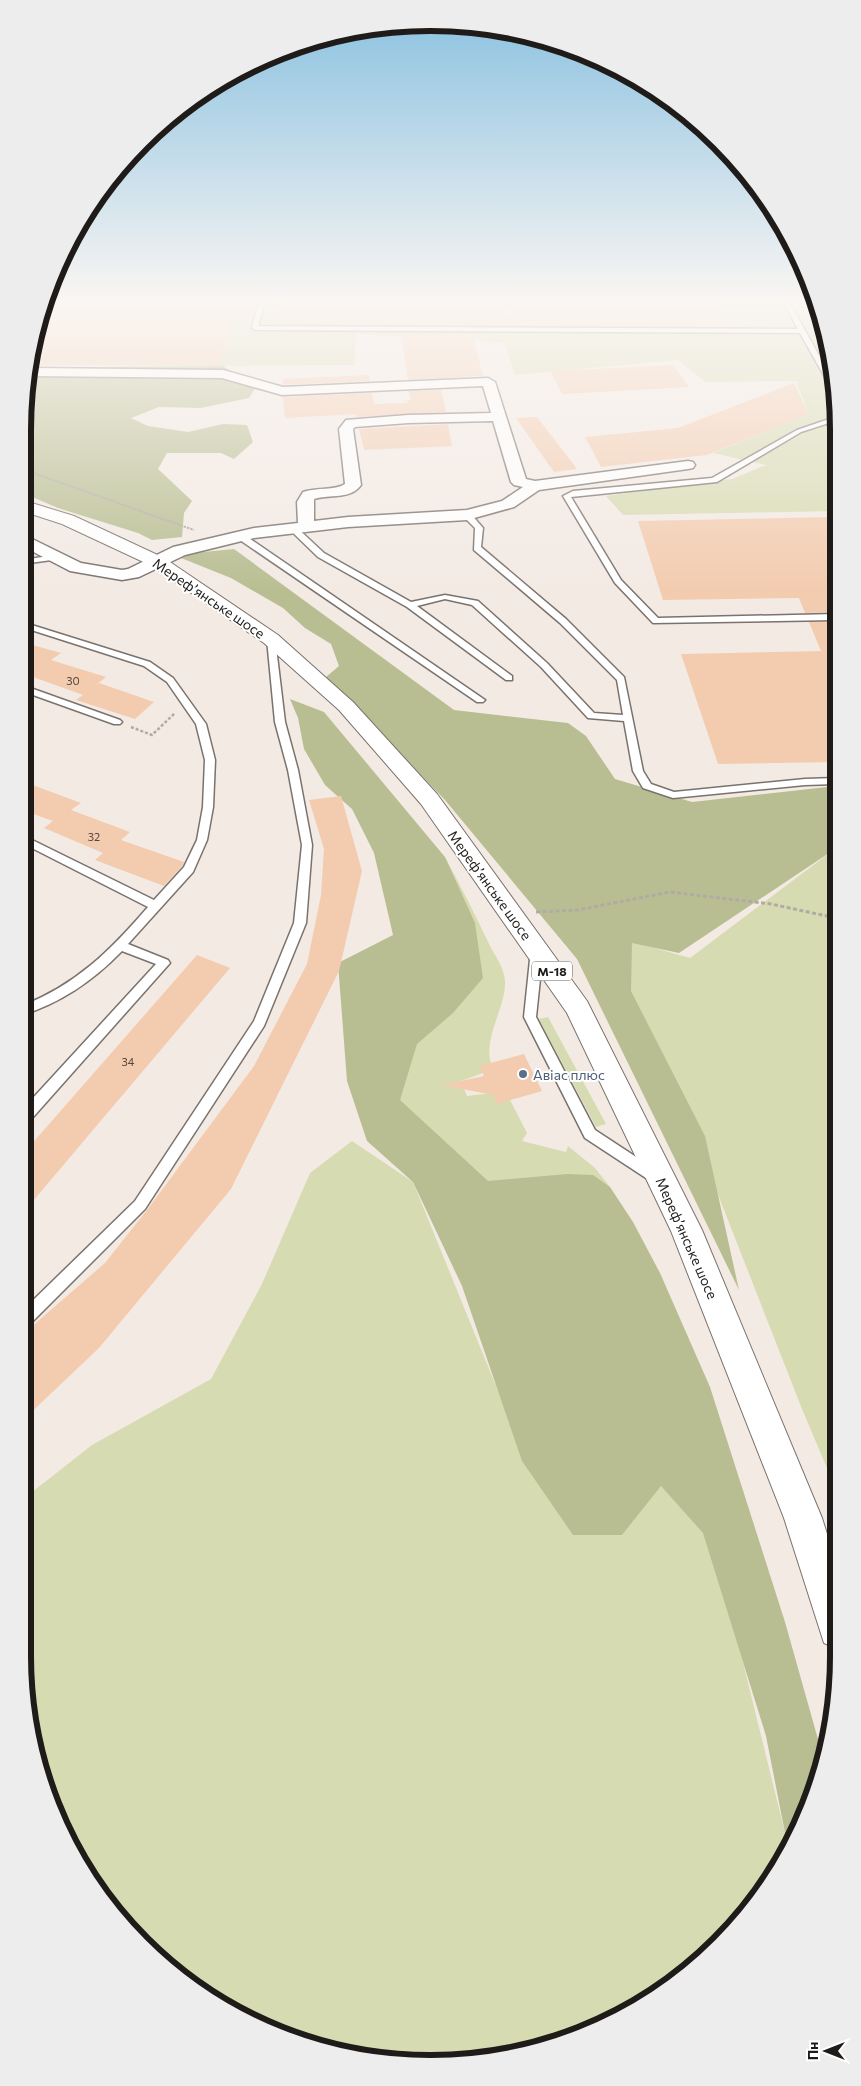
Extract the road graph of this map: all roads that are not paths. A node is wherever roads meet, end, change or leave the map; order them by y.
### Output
1 (492, 395) edge
2 (499, 417) junction
3 (830, 421) edge
4 (688, 465) dead end
5 (535, 486) junction
6 (31, 508) edge
7 (467, 515) junction
8 (299, 528) junction
9 (232, 539) junction
10 (31, 544) edge
11 (56, 557) junction
12 (31, 561) edge
13 (158, 562) junction
14 (410, 605) junction
15 (830, 616) edge
16 (31, 627) edge
17 (271, 639) junction
18 (509, 678) dead end
19 (31, 691) edge
20 (480, 700) dead end
21 (629, 718) junction
22 (117, 722) road end
23 (830, 781) edge
24 (31, 843) edge
25 (155, 906) junction
26 (120, 946) junction
27 (536, 950) junction
28 (31, 1009) edge
29 (31, 1110) edge
30 (662, 1181) junction
31 (31, 1313) edge
32 (830, 1604) edge

1 - 2 street
2 - 5 street
2 - 8 street
3 - 15 lane
4 - 5 street
5 - 7 street
6 - 13 highway, Мереф’янське шосе / М-18
7 - 8 street
7 - 21 lane
8 - 9 street
8 - 14 lane
9 - 13 street
9 - 20 lane
10 - 11 street
11 - 12 lane
11 - 13 street
13 - 17 highway, Мереф’янське шосе / М-18
14 - 18 lane
14 - 21 lane
16 - 25 lane
17 - 27 highway, Мереф’янське шосе / М-18
17 - 31 lane
19 - 22 lane
21 - 23 lane
24 - 25 lane
25 - 26 lane
26 - 28 lane
26 - 29 lane
27 - 30 highway, Мереф’янське шосе / М-18
27 - 30 lane
30 - 32 highway, Мереф’янське шосе / М-18

